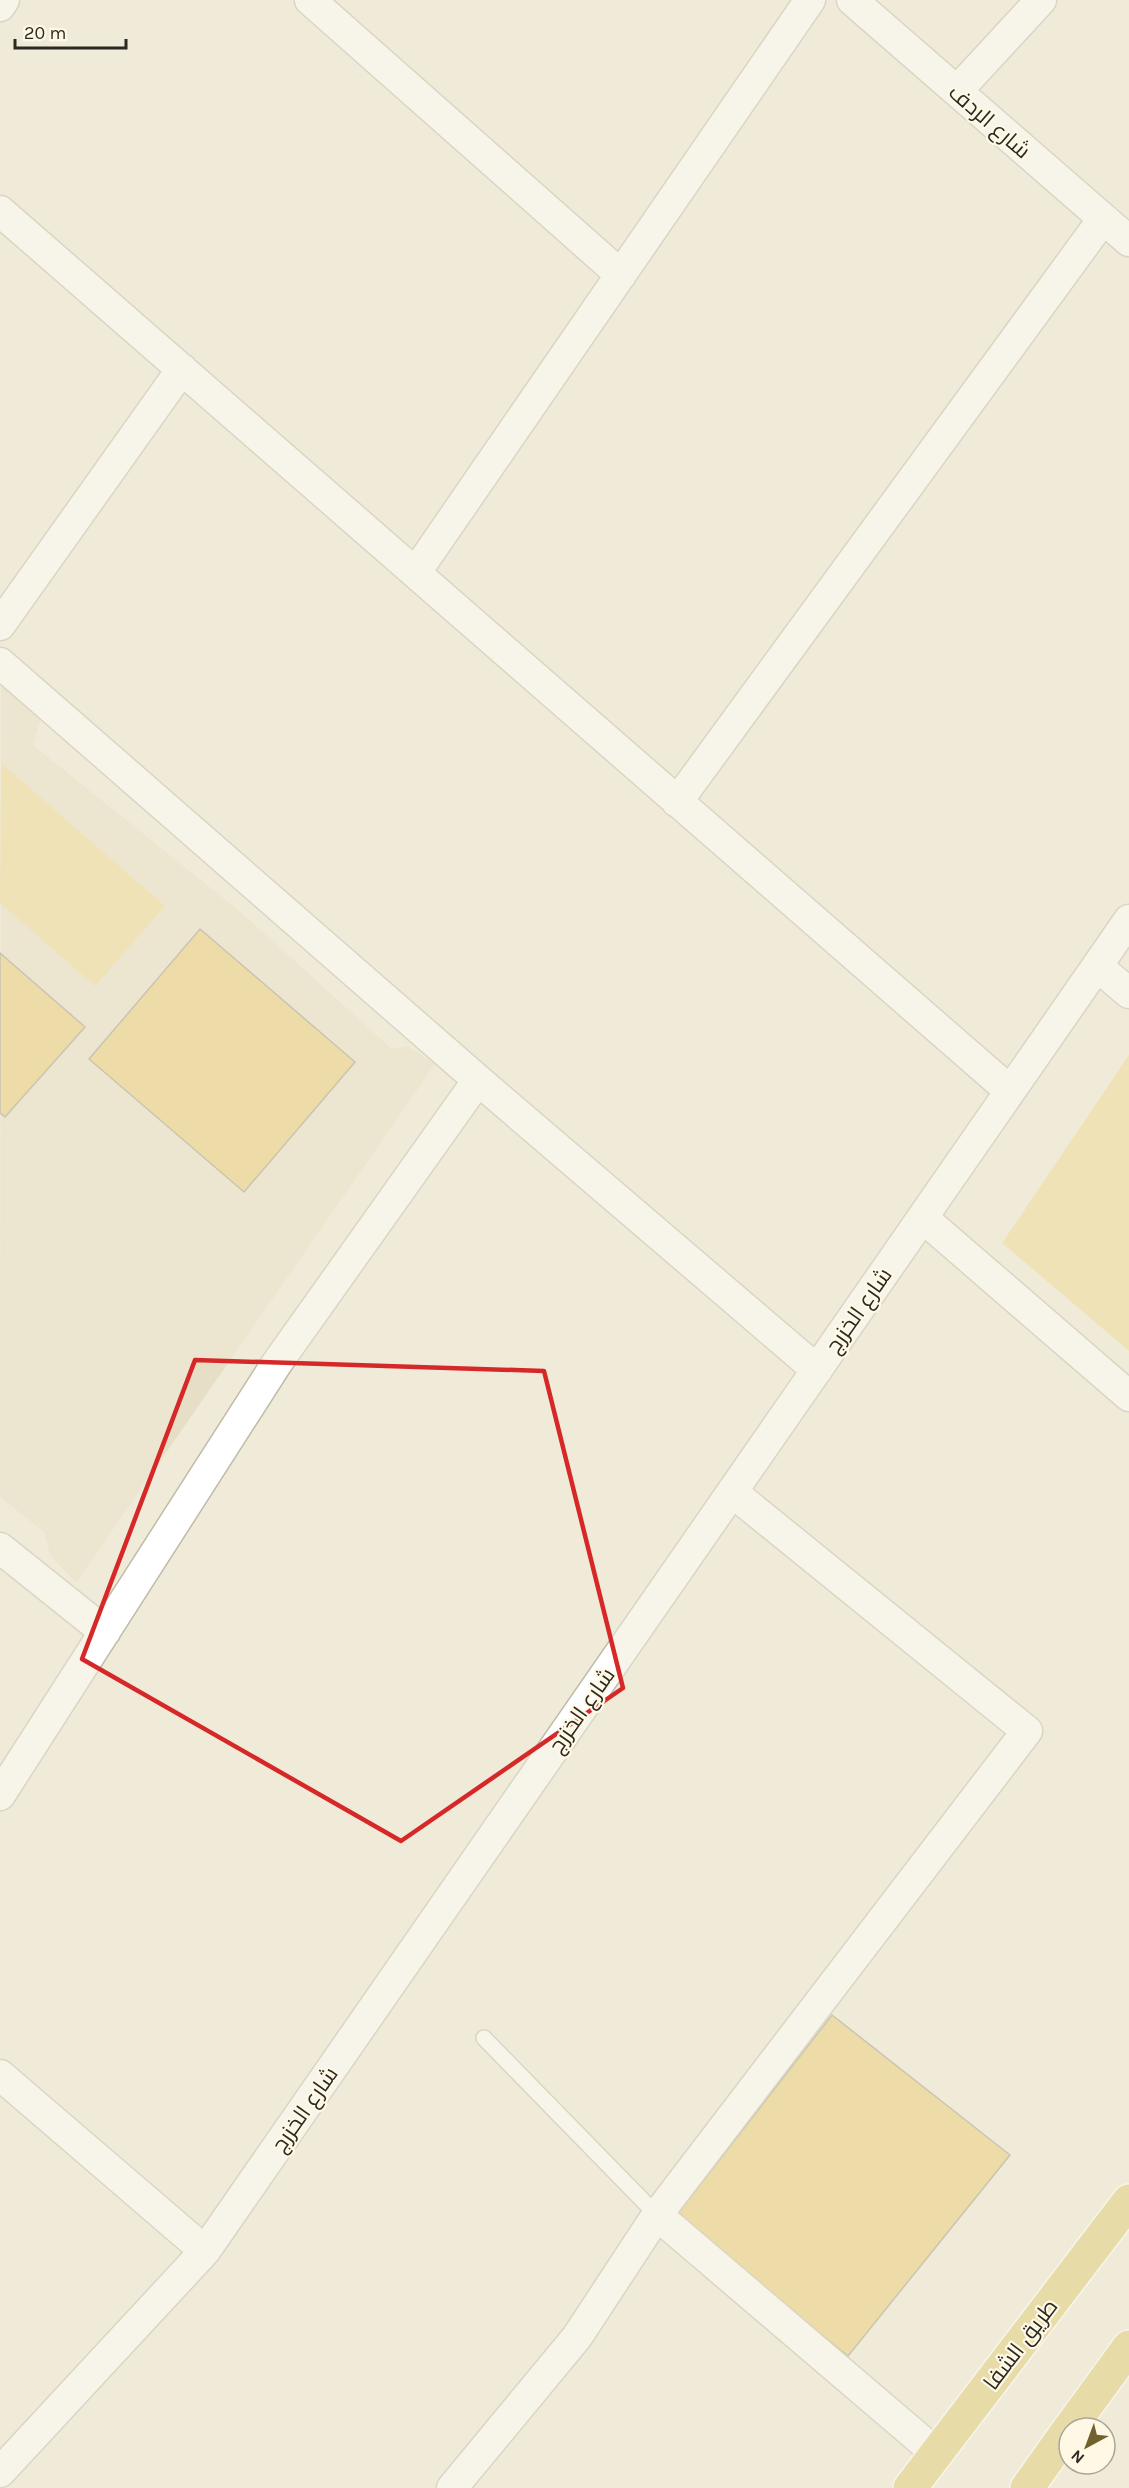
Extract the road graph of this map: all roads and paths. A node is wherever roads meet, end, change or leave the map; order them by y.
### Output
1 (4, 0) edge
2 (310, 0) edge
3 (810, 0) edge
4 (852, 0) edge
5 (1041, 0) edge
6 (0, 6) edge
7 (957, 91) junction
8 (0, 210) edge
9 (1103, 219) junction
10 (1129, 241) edge
11 (621, 275) junction
12 (182, 369) junction
13 (416, 572) junction
14 (0, 625) edge
15 (0, 663) edge
16 (677, 802) junction
17 (1129, 921) edge
18 (1097, 966) junction
19 (1129, 993) edge
20 (478, 1080) junction
21 (1010, 1091) junction
22 (922, 1218) junction
23 (817, 1370) junction
24 (1129, 1396) edge
25 (732, 1492) junction
26 (0, 1548) edge
27 (105, 1632) junction
28 (0, 1795) edge
29 (483, 2038) dead end
30 (0, 2075) edge
31 (1129, 2201) edge
32 (657, 2215) junction
33 (205, 2251) junction
34 (1129, 2346) edge
35 (1079, 2416) edge
36 (1057, 2447) edge
37 (936, 2453) junction
38 (0, 2472) edge
39 (452, 2488) edge
40 (910, 2488) edge
41 (1027, 2488) edge

1 - 6 street
2 - 11 street
3 - 11 street
4 - 7 street, شارع الردف
5 - 7 street
7 - 9 street, شارع الردف
8 - 12 street
9 - 10 street, شارع الردف
9 - 16 street
11 - 13 street
12 - 13 street
12 - 14 street
13 - 16 street
15 - 20 street
16 - 21 street
17 - 18 street, شارع الخزرج
18 - 19 street
18 - 21 street, شارع الخزرج
20 - 23 street
20 - 27 street
21 - 22 street, شارع الخزرج
22 - 23 street, شارع الخزرج
22 - 24 street
23 - 25 street, شارع الخزرج
25 - 32 street
25 - 33 street, شارع الخزرج
26 - 27 street
27 - 28 street
29 - 32 lane
30 - 33 street
31 - 37 main road, طريق الشفا
32 - 37 street
32 - 39 street
33 - 38 street, شارع الخزرج
34 - 35 main road
36 - 41 main road
37 - 40 main road, طريق الشفا

